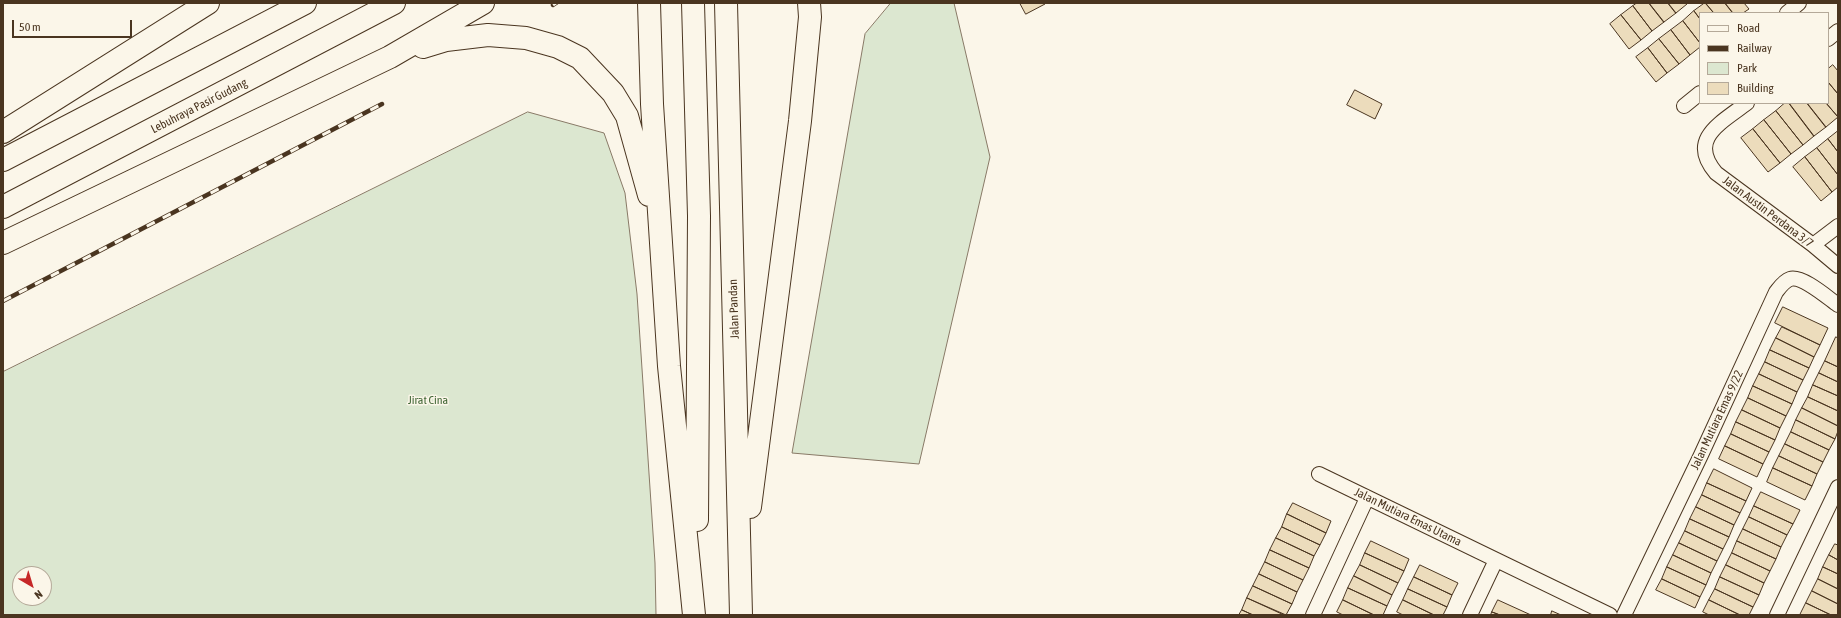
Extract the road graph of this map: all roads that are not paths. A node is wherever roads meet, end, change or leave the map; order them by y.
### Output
1 (208, 3) edge
2 (305, 3) edge
3 (394, 3) edge
4 (482, 3) edge
5 (649, 3) edge
6 (693, 3) edge
7 (726, 3) edge
8 (811, 8) edge
9 (1838, 31) edge
10 (1829, 38) edge
11 (390, 58) junction
12 (1699, 94) edge
13 (1746, 104) edge
14 (1684, 106) dead end
15 (3, 132) edge
16 (3, 160) edge
17 (3, 207) edge
18 (1838, 226) edge
19 (661, 241) junction
20 (3, 243) edge
21 (1813, 245) junction
22 (1838, 266) edge
23 (1838, 305) edge
24 (1319, 474) dead end
25 (1838, 487) edge
26 (1367, 498) junction
27 (1496, 560) junction
28 (741, 576) junction
29 (694, 615) edge
30 (698, 615) edge
31 (741, 615) edge
32 (1312, 615) edge
33 (1470, 615) edge
34 (1610, 615) edge
35 (1624, 615) edge
36 (1777, 615) edge

1 - 15 highway
2 - 16 highway
3 - 17 highway, Lebuhraya Pasir Gudang
4 - 11 highway
5 - 19 highway
6 - 30 highway
7 - 28 highway, Jalan Pandan
8 - 28 highway
9 - 10 street
11 - 19 highway
11 - 20 highway
12 - 14 street
13 - 21 street, Jalan Austin Perdana 3/7
18 - 21 street
19 - 29 highway
21 - 22 street, Jalan Austin Perdana 3/7
23 - 35 street, Jalan Mutiara Emas 9/22
24 - 26 street, Jalan Mutiara Emas Utama
25 - 36 street
26 - 27 street, Jalan Mutiara Emas Utama
26 - 32 street
27 - 33 street
27 - 34 street, Jalan Mutiara Emas Utama
28 - 31 highway, Jalan Pandan

